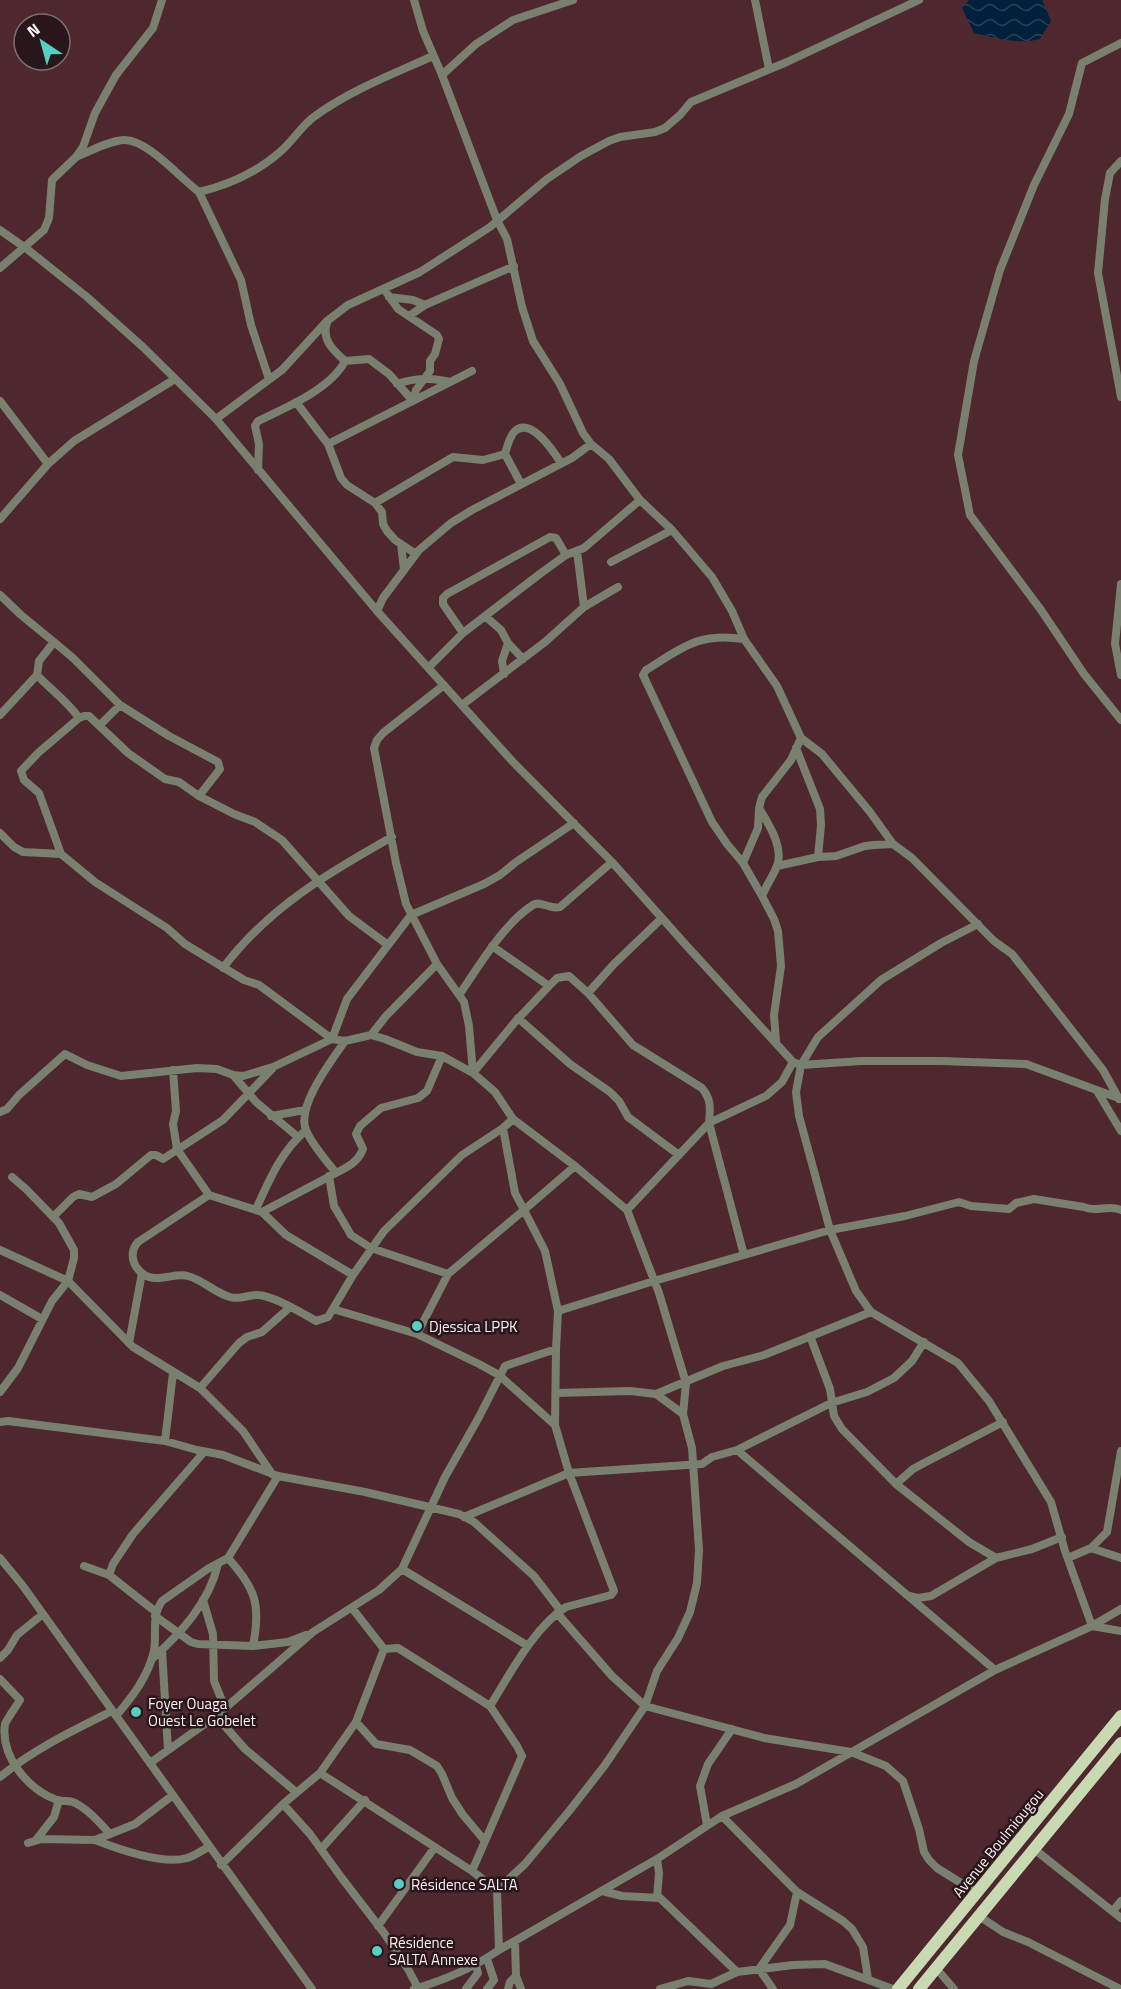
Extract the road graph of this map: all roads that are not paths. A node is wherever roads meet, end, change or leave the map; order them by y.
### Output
1 (162, 0) edge
2 (414, 0) edge
3 (573, 0) edge
4 (755, 0) edge
5 (920, 0) edge
6 (1121, 43) edge
7 (433, 56) junction
8 (769, 69) junction
9 (442, 75) junction
10 (76, 157) junction
11 (1121, 161) edge
12 (199, 192) junction
13 (497, 220) junction
14 (0, 230) edge
15 (24, 248) junction
16 (514, 266) junction
17 (0, 268) edge
18 (384, 289) junction
19 (389, 297) junction
20 (425, 305) junction
21 (409, 316) junction
22 (327, 321) junction
23 (345, 361) junction
24 (472, 371) dead end
25 (427, 377) junction
26 (175, 379) junction
27 (269, 379) junction
28 (450, 382) junction
29 (397, 384) junction
30 (1121, 397) edge
31 (413, 400) junction
32 (0, 401) edge
33 (296, 402) junction
34 (216, 419) junction
35 (328, 444) junction
36 (591, 444) junction
37 (505, 454) junction
38 (561, 463) junction
39 (48, 464) junction
40 (258, 470) junction
41 (521, 484) junction
42 (640, 500) junction
43 (375, 503) junction
44 (2, 515) edge
45 (672, 530) junction
46 (401, 544) junction
47 (577, 551) junction
48 (416, 554) junction
49 (566, 555) junction
50 (611, 562) dead end
51 (404, 570) junction
52 (1121, 584) edge
53 (618, 587) dead end
54 (0, 596) edge
55 (584, 607) junction
56 (377, 611) junction
57 (485, 616) junction
58 (463, 633) junction
59 (744, 639) junction
60 (54, 642) junction
61 (508, 643) junction
62 (523, 659) junction
63 (429, 667) junction
64 (38, 675) junction
65 (504, 675) junction
66 (1121, 675) edge
67 (444, 685) junction
68 (120, 705) junction
69 (462, 705) junction
70 (0, 715) edge
71 (79, 718) junction
72 (1121, 720) edge
73 (100, 725) junction
74 (801, 738) junction
75 (796, 748) junction
76 (199, 796) junction
77 (759, 808) junction
78 (574, 823) junction
79 (0, 833) edge
80 (392, 837) junction
81 (893, 844) junction
82 (61, 854) junction
83 (818, 857) junction
84 (612, 862) junction
85 (743, 863) junction
86 (777, 866) junction
87 (317, 881) junction
88 (762, 896) junction
89 (411, 915) junction
90 (662, 918) junction
91 (978, 924) junction
92 (388, 945) junction
93 (492, 946) junction
94 (437, 964) junction
95 (223, 968) junction
96 (549, 986) junction
97 (588, 993) junction
98 (459, 995) junction
99 (518, 1018) junction
100 (371, 1035) junction
101 (332, 1038) junction
102 (345, 1041) junction
103 (776, 1041) junction
104 (442, 1056) junction
105 (797, 1063) junction
106 (273, 1067) junction
107 (173, 1070) junction
108 (474, 1073) junction
109 (233, 1075) junction
110 (1097, 1091) junction
111 (249, 1095) junction
112 (1120, 1099) edge
113 (305, 1110) junction
114 (0, 1113) edge
115 (271, 1116) junction
116 (513, 1119) junction
117 (709, 1123) junction
118 (503, 1128) junction
119 (306, 1130) junction
120 (1121, 1131) edge
121 (298, 1137) junction
122 (177, 1149) junction
123 (679, 1155) junction
124 (575, 1166) junction
125 (333, 1175) junction
126 (12, 1177) dead end
127 (209, 1195) junction
128 (524, 1210) junction
129 (627, 1210) junction
130 (1121, 1210) edge
131 (259, 1211) junction
132 (53, 1217) junction
133 (830, 1230) junction
134 (371, 1248) junction
135 (0, 1250) edge
136 (744, 1255) junction
137 (142, 1273) junction
138 (448, 1274) junction
139 (353, 1275) junction
140 (68, 1281) junction
141 (654, 1281) junction
142 (0, 1295) edge
143 (289, 1308) junction
144 (333, 1309) junction
145 (558, 1311) junction
146 (871, 1312) junction
147 (42, 1319) junction
148 (417, 1334) junction
149 (810, 1336) junction
150 (924, 1342) junction
151 (129, 1343) junction
152 (556, 1349) junction
153 (173, 1372) junction
154 (499, 1375) junction
155 (686, 1383) junction
156 (200, 1388) junction
157 (0, 1392) edge
158 (556, 1393) junction
159 (656, 1394) junction
160 (831, 1403) junction
161 (683, 1414) junction
162 (0, 1422) edge
163 (1003, 1422) junction
164 (555, 1425) junction
165 (165, 1441) junction
166 (737, 1450) junction
167 (1121, 1451) edge
168 (204, 1452) junction
169 (692, 1464) junction
170 (569, 1473) junction
171 (275, 1475) junction
172 (896, 1484) junction
173 (432, 1506) junction
174 (464, 1516) junction
175 (1062, 1537) junction
176 (1091, 1548) junction
177 (0, 1558) edge
178 (228, 1558) junction
179 (996, 1558) junction
180 (1068, 1558) junction
181 (1121, 1558) edge
182 (218, 1564) junction
183 (84, 1566) dead end
184 (402, 1569) junction
185 (109, 1575) junction
186 (905, 1594) junction
187 (203, 1600) junction
188 (352, 1608) junction
189 (1121, 1609) edge
190 (559, 1612) junction
191 (43, 1614) junction
192 (155, 1614) junction
193 (1092, 1626) junction
194 (1121, 1631) edge
195 (313, 1632) junction
196 (179, 1635) junction
197 (214, 1645) junction
198 (253, 1646) junction
199 (528, 1646) junction
200 (384, 1649) junction
201 (162, 1650) junction
202 (0, 1658) edge
203 (151, 1660) junction
204 (994, 1670) junction
205 (0, 1679) edge
206 (490, 1706) junction
207 (645, 1707) junction
208 (225, 1708) junction
209 (114, 1714) junction
210 (216, 1716) junction
211 (1121, 1716) edge
212 (356, 1722) junction
213 (732, 1729) junction
214 (1121, 1743) edge
215 (168, 1750) junction
216 (851, 1752) junction
217 (150, 1763) junction
218 (11, 1768) junction
219 (320, 1773) junction
220 (0, 1778) edge
221 (296, 1792) junction
222 (172, 1795) junction
223 (59, 1800) junction
224 (365, 1800) junction
225 (283, 1804) junction
226 (722, 1816) junction
227 (707, 1825) junction
228 (110, 1834) junction
229 (95, 1840) junction
230 (485, 1841) junction
231 (208, 1847) junction
232 (435, 1847) junction
233 (1034, 1849) junction
234 (321, 1850) junction
235 (657, 1859) junction
236 (221, 1865) junction
237 (472, 1871) junction
238 (497, 1890) junction
239 (602, 1891) junction
240 (797, 1892) junction
241 (976, 1893) junction
242 (657, 1898) junction
243 (1121, 1901) edge
244 (1113, 1911) junction
245 (979, 1916) junction
246 (1121, 1918) edge
247 (378, 1926) junction
248 (515, 1942) junction
249 (499, 1950) junction
250 (487, 1959) junction
251 (476, 1966) junction
252 (936, 1968) junction
253 (759, 1969) junction
254 (738, 1971) junction
255 (516, 1976) junction
256 (868, 1979) junction
257 (432, 1986) edge
258 (711, 1986) edge
259 (416, 1988) edge
260 (312, 1989) edge
261 (466, 1989) edge
262 (487, 1989) edge
263 (508, 1989) edge
264 (521, 1989) edge
265 (660, 1989) edge
266 (772, 1989) edge
267 (893, 1989) edge
268 (898, 1989) edge
269 (919, 1989) edge
270 (954, 1989) edge
271 (1120, 1989) edge

1 - 10 street
2 - 7 street
3 - 9 street
4 - 8 street
5 - 8 street
6 - 72 street
7 - 9 street
7 - 12 street
8 - 13 street
9 - 13 street
10 - 12 street
10 - 15 street
11 - 30 street
12 - 27 street
13 - 16 street
13 - 18 street
14 - 15 street
15 - 17 street
15 - 26 street
16 - 20 street
16 - 36 street
18 - 19 street
18 - 22 street
19 - 20 street
19 - 21 street
20 - 21 street
21 - 25 street
22 - 23 street
22 - 27 street
23 - 29 street
23 - 33 street
24 - 28 street
25 - 28 street
25 - 29 street
25 - 31 street
26 - 34 street
26 - 39 street
27 - 34 street
28 - 31 street
29 - 31 street
31 - 35 street
32 - 39 street
33 - 35 street
33 - 40 street
34 - 40 street
35 - 43 street
36 - 38 street
36 - 42 street
37 - 38 street
37 - 41 street
37 - 43 street
38 - 41 street
39 - 44 street
40 - 56 street
41 - 48 street
42 - 45 street
42 - 47 street
43 - 46 street
45 - 50 street
45 - 59 street
46 - 48 street
46 - 51 street
47 - 49 street
47 - 55 street
48 - 51 street
49 - 57 street
49 - 58 street
51 - 56 street
52 - 66 street
53 - 55 street
54 - 60 street
55 - 62 street
56 - 63 street
57 - 58 street
57 - 61 street
58 - 63 street
59 - 74 street
59 - 85 street
60 - 64 street
60 - 68 street
61 - 62 street
61 - 65 street
62 - 65 street
63 - 67 street
64 - 70 street
64 - 71 street
65 - 69 street
67 - 69 street
67 - 80 street
68 - 73 street
68 - 76 street
69 - 78 street
71 - 73 street
71 - 82 street
73 - 76 street
74 - 75 street
74 - 81 street
75 - 77 street
75 - 83 street
76 - 87 street
77 - 85 street
77 - 86 street
78 - 84 street
78 - 89 street
79 - 82 street
80 - 87 street
80 - 89 street
81 - 83 street
81 - 91 street
82 - 95 street
83 - 86 street
84 - 90 street
84 - 93 street
85 - 88 street
86 - 88 street
87 - 92 street
87 - 95 street
88 - 103 street
89 - 92 street
89 - 94 street
90 - 97 street
90 - 103 street
91 - 105 street
91 - 112 street
92 - 101 street
93 - 96 street
93 - 98 street
94 - 98 street
94 - 100 street
95 - 101 street
96 - 97 street
96 - 99 street
97 - 117 street
98 - 108 street
99 - 108 street
99 - 123 street
100 - 102 street
100 - 104 street
101 - 102 street
101 - 106 street
102 - 113 street
103 - 105 street
104 - 108 street
104 - 125 street
105 - 110 street
105 - 117 street
105 - 133 street
106 - 109 street
106 - 111 street
107 - 109 street
107 - 114 street
107 - 122 street
108 - 116 street
109 - 111 street
110 - 112 street
110 - 120 street
111 - 115 street
111 - 122 street
113 - 115 street
113 - 119 street
115 - 121 street
116 - 118 street
116 - 124 street
117 - 123 street
117 - 136 street
118 - 128 street
118 - 134 street
119 - 121 street
119 - 125 street
121 - 131 street
122 - 127 street
122 - 132 street
123 - 129 street
124 - 128 street
124 - 129 street
125 - 131 street
125 - 134 street
126 - 132 street
127 - 131 street
127 - 137 street
128 - 138 street
128 - 145 street
129 - 141 street
130 - 133 street
131 - 139 street
132 - 140 street
133 - 136 street
133 - 146 street
134 - 138 street
134 - 139 street
135 - 140 street
136 - 141 street
137 - 143 street
137 - 151 street
138 - 148 street
139 - 144 street
140 - 147 street
140 - 151 street
141 - 145 street
141 - 155 street
142 - 147 street
143 - 144 street
143 - 156 street
144 - 148 street
145 - 152 street
146 - 149 street
146 - 150 street
147 - 157 street
148 - 154 street
149 - 155 street
149 - 160 street
150 - 160 street
150 - 163 street
151 - 153 street
152 - 154 street
152 - 158 street
153 - 156 street
153 - 165 street
154 - 164 street
154 - 173 street
155 - 159 street
155 - 161 street
156 - 171 street
158 - 159 street
158 - 164 street
159 - 161 street
160 - 166 street
160 - 172 street
161 - 169 street
162 - 165 street
163 - 172 street
163 - 175 street
164 - 170 street
165 - 168 street
166 - 169 street
166 - 186 street
167 - 176 street
168 - 171 street
168 - 185 street
169 - 170 street
169 - 207 street
170 - 174 street
170 - 190 street
171 - 173 street
171 - 178 street
172 - 179 street
173 - 174 street
173 - 184 street
174 - 190 street
175 - 179 street
175 - 180 street
176 - 180 street
176 - 181 street
177 - 191 street
178 - 182 street
178 - 198 street
179 - 186 street
180 - 193 street
182 - 187 street
182 - 192 street
183 - 185 street
184 - 188 street
184 - 199 street
185 - 192 street
186 - 204 street
187 - 196 street
187 - 197 street
188 - 195 street
188 - 200 street
189 - 193 street
190 - 199 street
190 - 207 street
191 - 202 street
191 - 209 street
192 - 196 street
192 - 203 street
193 - 194 street
193 - 204 street
195 - 198 street
195 - 208 street
196 - 197 street
196 - 201 street
197 - 198 street
197 - 208 street
199 - 206 street
200 - 206 street
200 - 212 street
201 - 203 street
201 - 215 street
203 - 209 street
204 - 216 street
205 - 218 street
206 - 230 street
207 - 213 street
207 - 238 street
208 - 210 street
209 - 217 street
209 - 218 street
210 - 215 street
210 - 221 street
211 - 241 highway, Avenue Boulmiougou
212 - 219 street
212 - 230 street
213 - 216 street
213 - 227 street
214 - 233 highway
215 - 217 street
216 - 226 street
216 - 241 street
217 - 222 street
218 - 220 street
218 - 223 street
219 - 221 street
219 - 224 street
221 - 225 street
222 - 228 street
222 - 231 street
223 - 228 street
223 - 229 street
224 - 232 street
224 - 234 street
225 - 234 street
225 - 236 street
226 - 227 street
226 - 240 street
227 - 235 street
228 - 229 street
229 - 231 street
230 - 237 street
231 - 236 street
232 - 237 street
232 - 247 street
233 - 244 street
233 - 245 highway
234 - 247 street
235 - 239 street
235 - 242 street
236 - 260 street
237 - 238 street
238 - 249 street
239 - 242 street
239 - 248 street
240 - 253 street
240 - 256 street
241 - 268 highway, Avenue Boulmiougou
242 - 254 street
243 - 244 street
244 - 246 street
245 - 252 highway
245 - 271 street
247 - 259 street
248 - 249 street
248 - 255 street
249 - 250 street
250 - 251 street
250 - 262 street
251 - 257 street
251 - 261 street
252 - 269 highway
252 - 270 street
253 - 254 street
253 - 256 street
253 - 266 street
254 - 258 street
255 - 263 street
255 - 264 street
256 - 267 street
257 - 259 street
258 - 265 street

